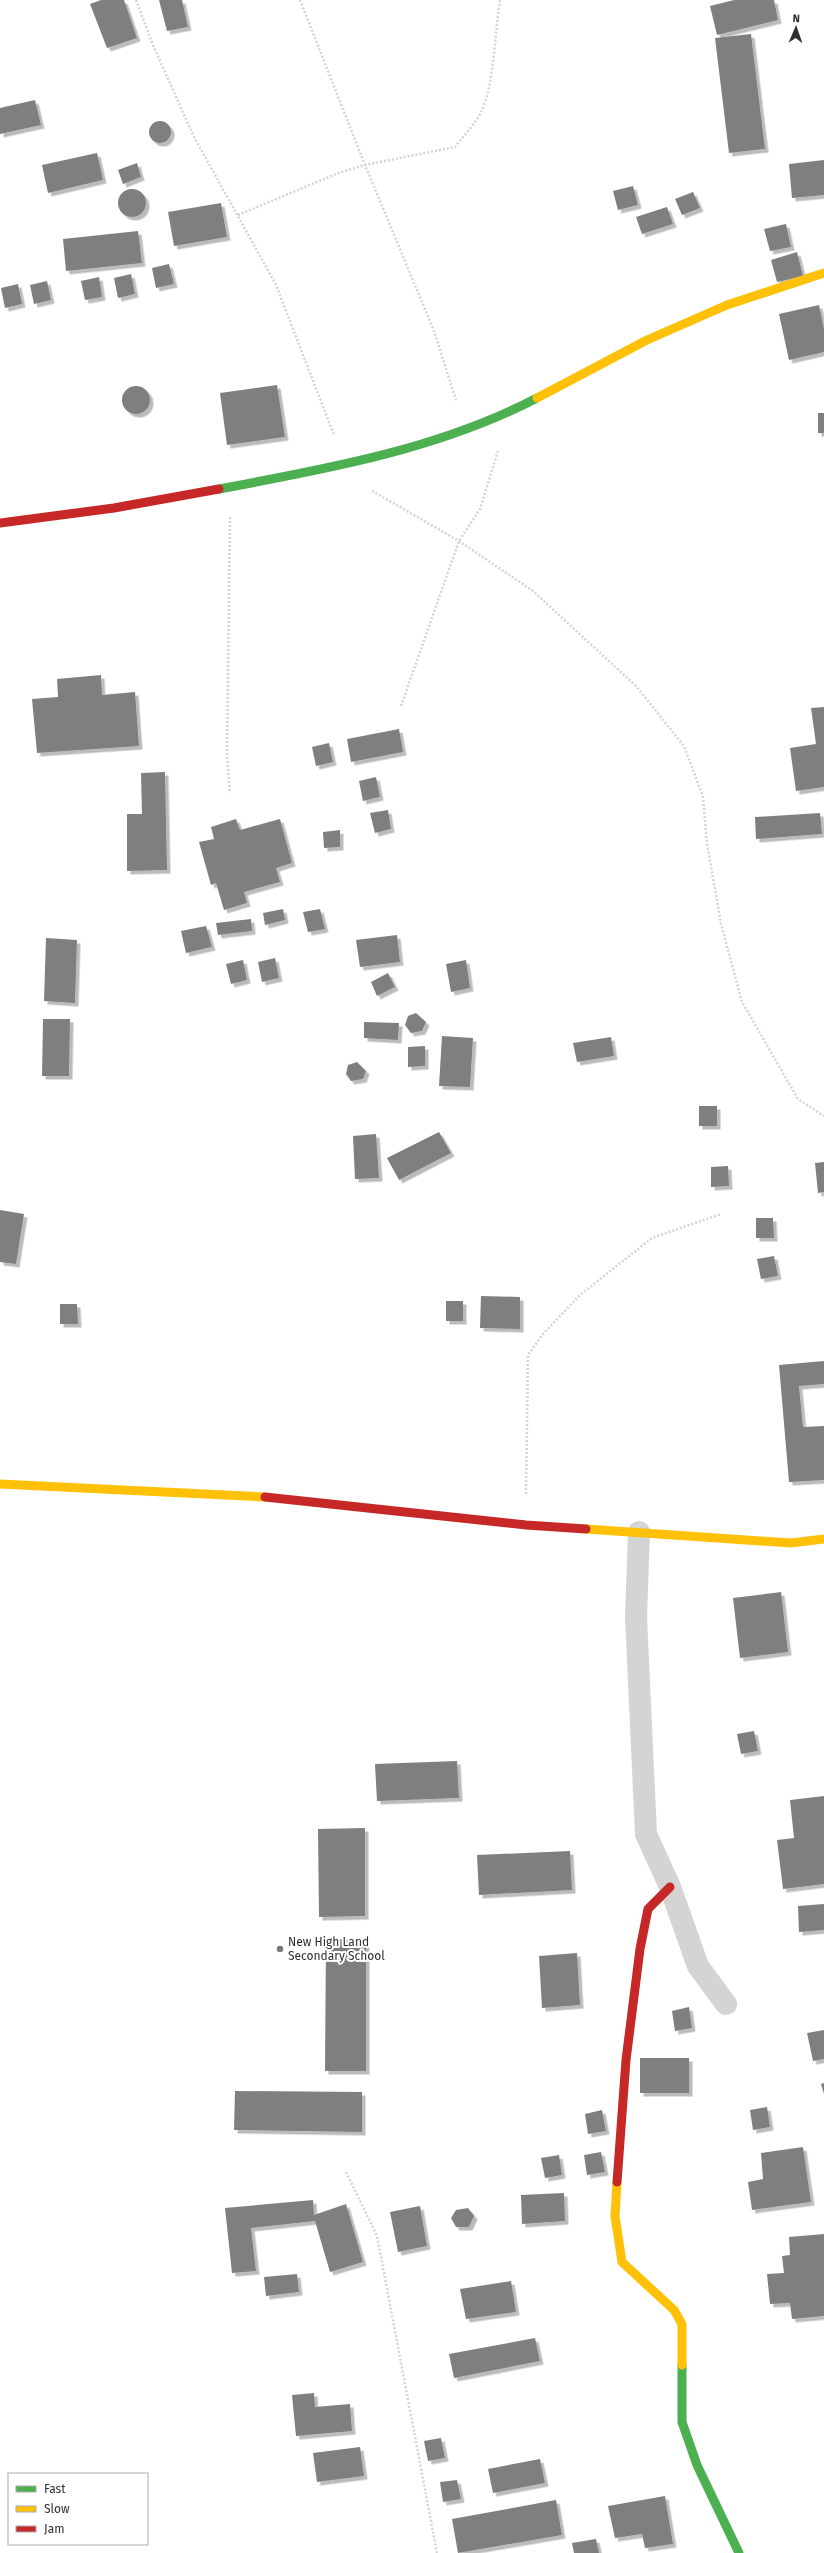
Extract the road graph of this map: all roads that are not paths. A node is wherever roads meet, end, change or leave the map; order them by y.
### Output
1 (824, 274) edge
2 (0, 523) edge
3 (0, 1484) edge
4 (639, 1532) junction
5 (824, 1539) edge
6 (670, 1887) junction
7 (726, 2004) dead end
8 (738, 2553) edge

1 - 2 street
3 - 4 street
4 - 5 street
4 - 6 street
6 - 7 street
6 - 8 street

